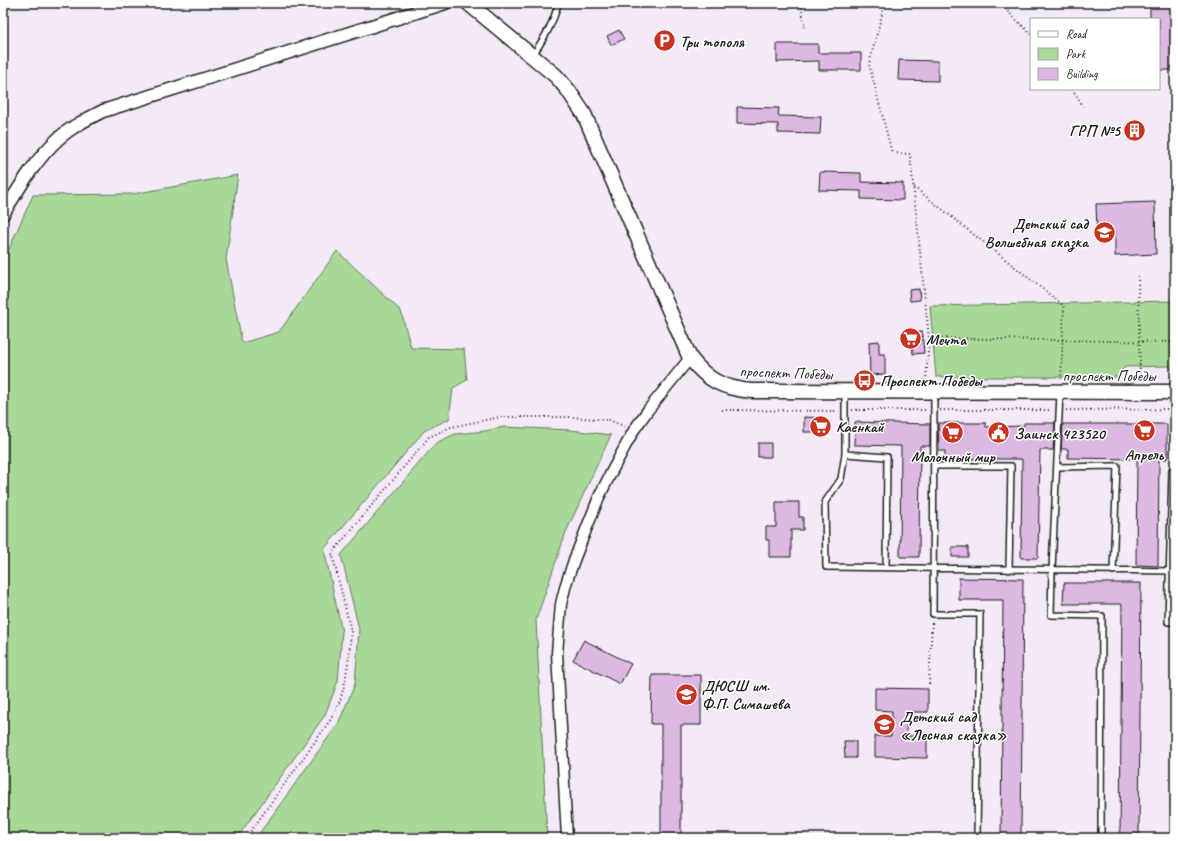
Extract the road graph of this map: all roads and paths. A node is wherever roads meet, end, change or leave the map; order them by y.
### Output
1 (446, 3) edge
2 (468, 3) edge
3 (558, 3) edge
4 (801, 3) edge
5 (885, 3) edge
6 (999, 3) edge
7 (806, 29) dead end
8 (1030, 33) edge
9 (533, 56) junction
10 (1073, 90) edge
11 (1083, 106) dead end
12 (914, 187) junction
13 (3, 214) edge
14 (1138, 276) dead end
15 (929, 338) junction
16 (1062, 340) junction
17 (1139, 342) junction
18 (1175, 342) edge
19 (690, 358) junction
20 (1140, 373) dead end
21 (845, 391) junction
22 (929, 392) junction
23 (1060, 392) junction
24 (1175, 392) edge
25 (1175, 409) edge
26 (722, 410) dead end
27 (845, 410) junction
28 (925, 410) junction
29 (934, 410) junction
30 (1059, 410) junction
31 (634, 430) junction
32 (845, 454) junction
33 (934, 466) junction
34 (1057, 467) junction
35 (1174, 469) edge
36 (886, 568) junction
37 (933, 569) junction
38 (1010, 570) junction
39 (1052, 570) junction
40 (1113, 571) junction
41 (1169, 571) junction
42 (1175, 572) edge
43 (933, 614) junction
44 (1175, 622) edge
45 (929, 684) dead end
46 (246, 838) edge
47 (568, 838) edge
48 (977, 838) edge
49 (1101, 838) edge

1 - 13 street
2 - 9 main road, проспект Победы
3 - 9 lane
4 - 7 path
5 - 12 path
6 - 8 path
9 - 19 main road, проспект Победы
10 - 11 path
12 - 15 path
12 - 16 path
14 - 17 path
15 - 16 path
15 - 22 path
16 - 17 path
16 - 23 path
17 - 18 path
17 - 20 path
19 - 21 main road, проспект Победы
19 - 31 street
21 - 22 main road, проспект Победы
21 - 27 lane
22 - 23 main road, проспект Победы
22 - 28 path
22 - 29 lane
23 - 24 main road, проспект Победы
23 - 30 lane
25 - 30 path
26 - 27 path
27 - 28 path
27 - 32 lane
28 - 29 path
29 - 30 path
29 - 33 lane
30 - 34 lane
31 - 46 path
31 - 47 street
32 - 36 lane
32 - 36 lane
33 - 37 lane
33 - 38 lane
34 - 39 lane
34 - 40 lane
35 - 41 lane
36 - 37 lane
37 - 38 lane
37 - 43 lane
38 - 39 lane
39 - 40 lane
39 - 49 lane
40 - 41 lane
41 - 42 lane
41 - 44 lane
43 - 45 path
43 - 48 lane

